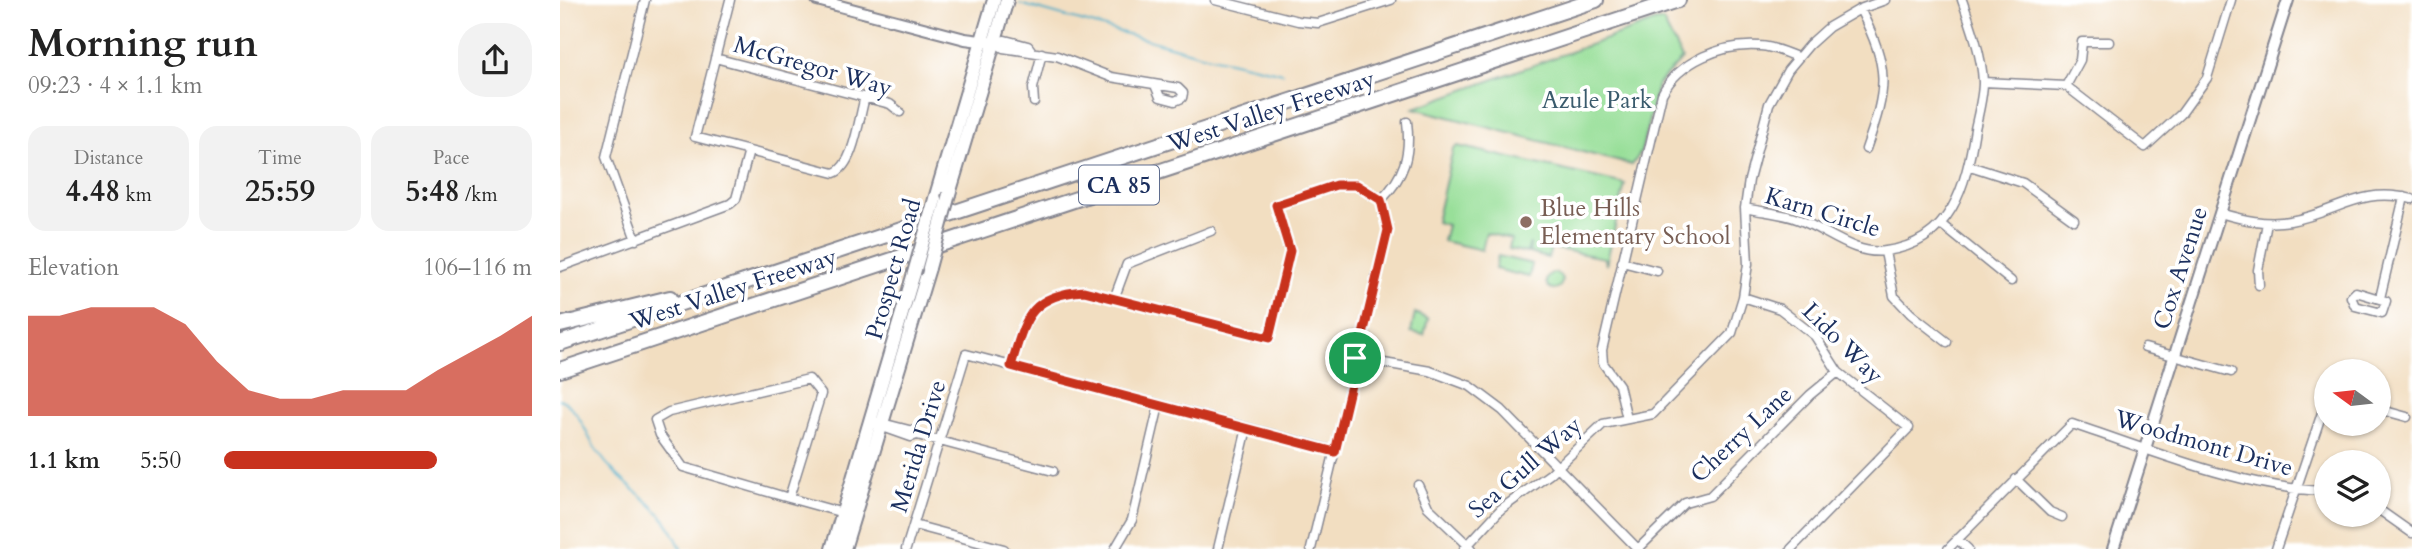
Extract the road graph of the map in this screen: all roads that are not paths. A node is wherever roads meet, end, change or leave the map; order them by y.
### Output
1 (645, 0) edge
2 (730, 0) edge
3 (817, 0) edge
4 (994, 0) edge
5 (1007, 0) edge
6 (1214, 0) edge
7 (1391, 0) edge
8 (1596, 0) edge
9 (1678, 0) edge
10 (1885, 0) edge
11 (1962, 0) edge
12 (2231, 0) edge
13 (2288, 0) edge
14 (1860, 9) junction
15 (987, 41) junction
16 (2109, 42) dead end
17 (1042, 53) junction
18 (1797, 57) junction
19 (715, 58) junction
20 (1983, 82) junction
21 (1155, 85) dead end
22 (2066, 86) junction
23 (865, 97) junction
24 (1034, 102) dead end
25 (900, 112) dead end
26 (1408, 122) dead end
27 (1866, 149) dead end
28 (750, 151) junction
29 (1970, 166) junction
30 (2408, 198) edge
31 (1381, 200) junction
32 (1745, 208) junction
33 (2220, 213) junction
34 (2074, 220) dead end
35 (2267, 223) junction
36 (1942, 225) junction
37 (1211, 231) dead end
38 (636, 240) junction
39 (1885, 252) junction
40 (1622, 262) junction
41 (560, 267) edge
42 (1657, 271) dead end
43 (2011, 281) dead end
44 (2259, 285) dead end
45 (1743, 297) junction
46 (695, 298) junction
47 (2380, 298) dead end
48 (1114, 299) junction
49 (560, 325) edge
50 (1947, 342) dead end
51 (560, 343) edge
52 (2145, 348) dead end
53 (2174, 356) junction
54 (1355, 358) junction
55 (1011, 366) junction
56 (560, 370) edge
57 (1838, 372) junction
58 (2231, 372) dead end
59 (1159, 405) junction
60 (2391, 413) edge
61 (2407, 417) dead end
62 (1627, 419) junction
63 (878, 424) junction
64 (1247, 429) junction
65 (2314, 431) edge
66 (940, 442) junction
67 (2145, 448) junction
68 (1335, 452) junction
69 (1557, 468) junction
70 (1053, 471) dead end
71 (2016, 479) junction
72 (1418, 485) dead end
73 (2295, 490) junction
74 (2314, 491) edge
75 (789, 498) junction
76 (849, 514) junction
77 (2062, 517) dead end
78 (2391, 518) edge
79 (914, 525) junction
80 (2412, 533) edge
81 (1957, 539) junction
82 (1468, 548) edge
83 (832, 549) edge
84 (844, 549) edge
85 (906, 549) edge
86 (1004, 549) edge
87 (1115, 549) edge
88 (1218, 549) edge
89 (1311, 549) edge
90 (1638, 549) edge
91 (1791, 549) edge
92 (1948, 549) edge
93 (1968, 549) edge
94 (2113, 549) edge
95 (2276, 549) edge

1 - 38 street
2 - 19 street
3 - 15 main road
4 - 15 main road, Prospect Road
5 - 15 main road, Prospect Road
6 - 7 street
8 - 46 highway, West Valley Freeway / CA 85
9 - 56 highway, West Valley Freeway / CA 85
10 - 14 street, Sea Gull Way
11 - 20 street
12 - 22 street
13 - 33 main road, Cox Avenue
14 - 18 street, Sea Gull Way
14 - 27 street
15 - 17 street
15 - 63 main road, Prospect Road, bridge
15 - 63 main road, Prospect Road, bridge
16 - 22 street
17 - 21 street
17 - 24 street
18 - 32 street, Sea Gull Way
18 - 40 street
19 - 23 street, McGregor Way
19 - 28 street
20 - 22 street
20 - 29 street
23 - 25 street, McGregor Way
23 - 28 street
26 - 31 street
28 - 38 street
29 - 34 street
29 - 36 street
30 - 35 street
30 - 47 street
31 - 48 street
31 - 54 street
32 - 39 street, Karn Circle
32 - 45 street, Sea Gull Way
33 - 35 street
33 - 53 main road, Cox Avenue
35 - 44 street
36 - 39 street, Karn Circle
36 - 43 street
37 - 48 street
38 - 41 street
39 - 50 street
40 - 42 street
40 - 62 street
45 - 57 street, Lido Way
45 - 62 street, Sea Gull Way
46 - 49 highway
46 - 51 highway, West Valley Freeway / CA 85
48 - 55 street
52 - 53 street
53 - 58 street
53 - 67 main road, Cox Avenue
54 - 68 street
54 - 69 street
55 - 59 street
55 - 66 street, Merida Drive
57 - 90 street, Cherry Lane
57 - 91 street, Lido Way
59 - 64 street
59 - 87 street
60 - 61 street
62 - 69 street, Sea Gull Way
63 - 66 street
63 - 76 main road, Prospect Road
64 - 68 street
64 - 88 street
65 - 73 street
66 - 70 street
66 - 79 street, Merida Drive
67 - 71 street, Woodmont Drive
67 - 73 street, Woodmont Drive
67 - 94 main road, Cox Avenue
68 - 89 street
69 - 82 street, Sea Gull Way
69 - 90 street
71 - 77 street
71 - 81 street
72 - 82 street
73 - 74 street, Woodmont Drive
73 - 95 street
75 - 75 street
75 - 76 street
76 - 83 main road, Prospect Road
76 - 84 main road, Prospect Road
78 - 80 street
79 - 85 street, Merida Drive
79 - 86 street
81 - 92 street
81 - 93 street

